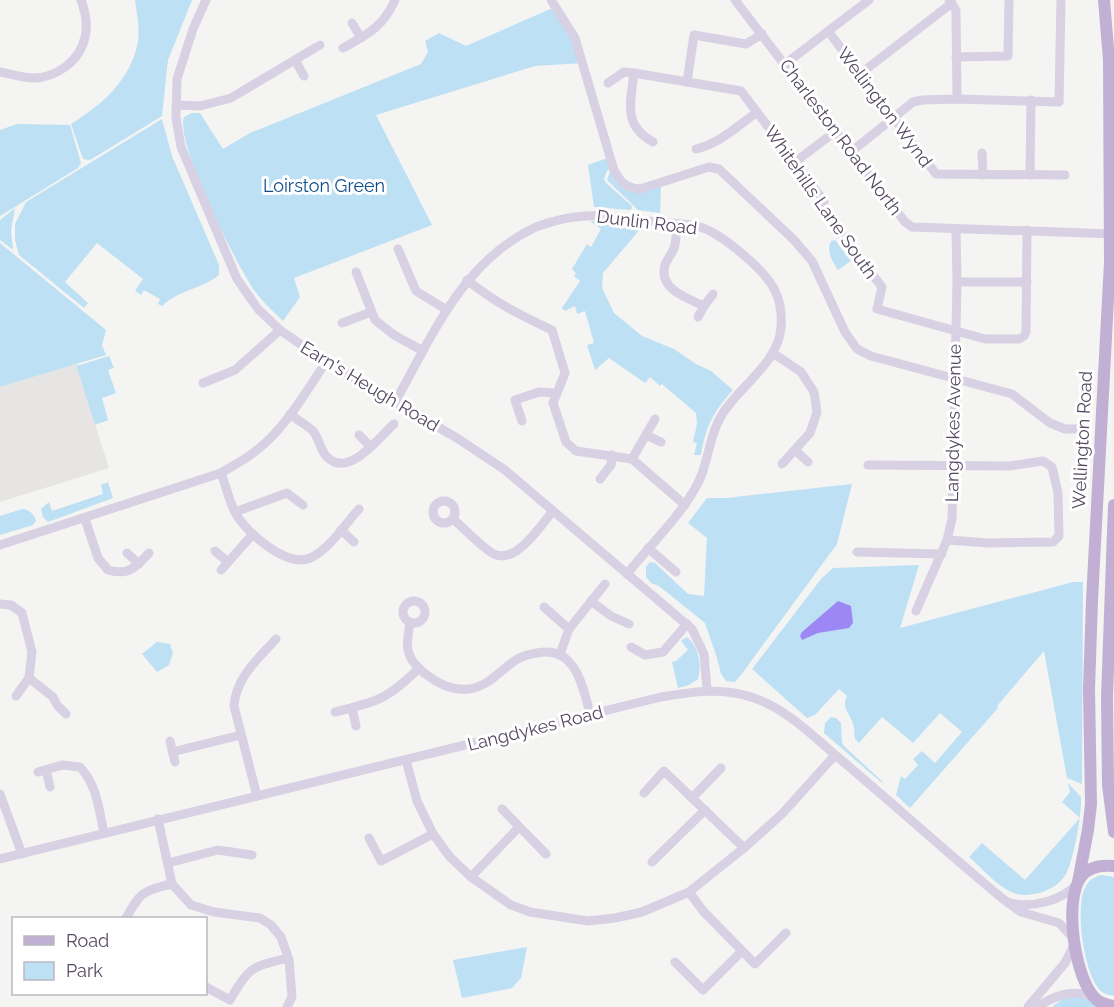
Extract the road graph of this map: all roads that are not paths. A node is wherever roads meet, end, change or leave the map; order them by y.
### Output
1 (81, 0) edge
2 (206, 0) edge
3 (394, 0) edge
4 (551, 0) edge
5 (735, 0) edge
6 (868, 0) edge
7 (1010, 0) edge
8 (1061, 0) edge
9 (1104, 0) edge
10 (951, 2) edge
11 (352, 23) dead end
12 (828, 31) junction
13 (762, 34) junction
14 (361, 38) junction
15 (320, 45) dead end
16 (343, 48) dead end
17 (956, 57) junction
18 (295, 60) junction
19 (785, 64) junction
20 (0, 72) edge
21 (634, 73) junction
22 (860, 74) junction
23 (304, 76) dead end
24 (687, 82) junction
25 (608, 83) dead end
26 (957, 99) junction
27 (1031, 100) junction
28 (176, 105) junction
29 (757, 112) junction
30 (893, 116) junction
31 (836, 132) junction
32 (653, 142) dead end
33 (696, 149) dead end
34 (850, 152) junction
35 (982, 153) dead end
36 (795, 162) junction
37 (983, 175) junction
38 (1030, 175) junction
39 (1065, 175) dead end
40 (676, 224) junction
41 (956, 229) junction
42 (1027, 230) junction
43 (1112, 233) edge
44 (398, 249) dead end
45 (356, 272) dead end
46 (467, 279) junction
47 (957, 282) junction
48 (1027, 282) junction
49 (713, 294) dead end
50 (704, 306) junction
51 (447, 310) junction
52 (371, 312) junction
53 (699, 317) dead end
54 (342, 323) dead end
55 (280, 330) junction
56 (955, 332) junction
57 (423, 351) junction
58 (773, 352) junction
59 (326, 362) junction
60 (955, 379) junction
61 (203, 383) dead end
62 (556, 393) junction
63 (396, 402) junction
64 (290, 414) junction
65 (655, 419) dead end
66 (522, 421) dead end
67 (393, 424) dead end
68 (1080, 429) dead end
69 (359, 435) dead end
70 (646, 435) junction
71 (661, 442) dead end
72 (370, 446) junction
73 (795, 450) junction
74 (612, 455) junction
75 (632, 459) junction
76 (808, 462) dead end
77 (782, 464) dead end
78 (868, 465) dead end
79 (953, 466) junction
80 (221, 473) junction
81 (600, 479) dead end
82 (685, 505) junction
83 (1114, 505) edge
84 (303, 506) dead end
85 (359, 509) dead end
86 (553, 511) junction
87 (235, 512) junction
88 (85, 519) junction
89 (453, 519) dead end
90 (341, 530) junction
91 (253, 534) junction
92 (948, 540) junction
93 (354, 542) dead end
94 (0, 545) edge
95 (648, 548) junction
96 (215, 551) dead end
97 (857, 552) dead end
98 (128, 553) dead end
99 (149, 553) dead end
100 (942, 554) junction
101 (228, 562) junction
102 (140, 564) junction
103 (221, 570) dead end
104 (676, 572) dead end
105 (627, 574) junction
106 (605, 584) dead end
107 (591, 601) junction
108 (0, 604) edge
109 (544, 607) dead end
110 (916, 611) dead end
111 (410, 623) dead end
112 (629, 624) dead end
113 (687, 624) junction
114 (569, 629) junction
115 (276, 639) dead end
116 (631, 647) dead end
117 (560, 654) junction
118 (419, 668) junction
119 (30, 678) junction
120 (707, 690) junction
121 (16, 696) dead end
122 (352, 708) junction
123 (336, 712) dead end
124 (66, 714) dead end
125 (590, 714) junction
126 (356, 726) dead end
127 (242, 735) junction
128 (170, 741) dead end
129 (835, 755) junction
130 (406, 760) junction
131 (721, 768) dead end
132 (50, 787) dead end
133 (644, 793) dead end
134 (0, 794) edge
135 (257, 796) junction
136 (692, 798) junction
137 (502, 809) dead end
138 (705, 810) junction
139 (158, 819) junction
140 (519, 827) junction
141 (1114, 832) edge
142 (105, 833) junction
143 (433, 834) junction
144 (369, 838) dead end
145 (744, 848) junction
146 (22, 854) junction
147 (546, 854) dead end
148 (252, 855) dead end
149 (0, 859) edge
150 (652, 862) dead end
151 (168, 863) junction
152 (1114, 866) edge
153 (471, 877) junction
154 (1078, 883) junction
155 (172, 884) junction
156 (689, 892) junction
157 (1008, 902) junction
158 (127, 917) edge
159 (786, 933) dead end
160 (1074, 942) junction
161 (742, 951) junction
162 (288, 958) junction
163 (675, 962) dead end
164 (207, 988) edge
165 (1099, 1002) edge
166 (1114, 1006) edge
167 (287, 1007) edge
168 (1028, 1007) edge
169 (1038, 1007) edge

1 - 20 street
2 - 28 street, Earn's Heugh Road
3 - 14 street
4 - 60 street
5 - 13 street, Charleston Road North
6 - 12 street
7 - 17 street
8 - 27 street
9 - 43 main road, Wellington Road
10 - 17 street
10 - 22 street
11 - 14 street
12 - 19 street
12 - 22 street, Wellington Wynd
13 - 19 street, Charleston Road North
13 - 24 street
14 - 16 street
15 - 18 street
17 - 26 street
18 - 23 street
18 - 28 street
19 - 31 street, Charleston Road North
21 - 24 street
21 - 25 street
21 - 32 street
22 - 30 street, Wellington Wynd
24 - 29 street, Whitehills Lane South
26 - 27 street
26 - 30 street
27 - 38 street
28 - 55 street, Earn's Heugh Road
29 - 33 street
29 - 36 street, Whitehills Lane South
30 - 34 street
30 - 37 street, Wellington Wynd
31 - 34 street, Charleston Road North
31 - 36 street
34 - 41 street, Charleston Road North
35 - 37 street
36 - 56 street, Whitehills Lane South
37 - 38 street
38 - 39 street
40 - 46 street, Dunlin Road
40 - 50 street
40 - 58 street, Dunlin Road
41 - 42 street, Charleston Road North
41 - 47 street, Langdykes Avenue
42 - 43 street, Charleston Road North
42 - 48 street
43 - 154 main road, Wellington Road
44 - 51 street
45 - 52 street
46 - 51 street, Dunlin Road
46 - 62 street
47 - 48 street
47 - 56 street, Langdykes Avenue
48 - 56 street
49 - 50 street
50 - 53 street
51 - 57 street, Dunlin Road
52 - 54 street
52 - 57 street
55 - 59 street, Earn's Heugh Road
55 - 61 street
56 - 60 street, Langdykes Avenue
57 - 63 street, Dunlin Road
58 - 73 street
58 - 82 street, Dunlin Road
59 - 63 street, Earn's Heugh Road
59 - 64 street
60 - 68 street
60 - 79 street, Langdykes Avenue
62 - 66 street
62 - 74 street
63 - 86 street, Earn's Heugh Road
64 - 72 street
64 - 80 street
65 - 70 street
67 - 72 street
69 - 72 street
70 - 71 street
70 - 75 street
73 - 76 street
73 - 77 street
74 - 75 street
74 - 81 street
75 - 82 street
78 - 79 street
79 - 92 street, Langdykes Avenue
79 - 92 street
80 - 87 street
80 - 88 street
82 - 95 street, Dunlin Road
83 - 141 main road, Wellington Road
84 - 87 street
85 - 90 street
86 - 89 street
86 - 105 street, Earn's Heugh Road
87 - 91 street
88 - 94 street
88 - 102 street
90 - 91 street
90 - 93 street
91 - 101 street
92 - 100 street, Langdykes Avenue
95 - 104 street
95 - 105 street, Dunlin Road
96 - 101 street
97 - 100 street
98 - 102 street
99 - 102 street
100 - 110 street, Langdykes Avenue
101 - 103 street
105 - 113 street, Earn's Heugh Road
106 - 107 street
107 - 112 street
107 - 114 street
108 - 119 street
109 - 114 street
111 - 118 street
113 - 116 street
113 - 120 street, Earn's Heugh Road
114 - 117 street
115 - 127 street
117 - 118 street
117 - 125 street
118 - 122 street
119 - 121 street
119 - 124 street
120 - 125 street, Langdykes Road
120 - 129 street, Langdykes Road
122 - 123 street
122 - 126 street
125 - 130 street, Langdykes Road
127 - 128 street
127 - 135 street
129 - 145 street
129 - 157 street, Langdykes Road
130 - 135 street, Langdykes Road
130 - 143 street
131 - 136 street
132 - 142 street
133 - 136 street
134 - 146 street
135 - 139 street, Langdykes Road
136 - 138 street
137 - 140 street
138 - 145 street
138 - 150 street
139 - 142 street, Langdykes Road
139 - 151 street
140 - 147 street
140 - 153 street
142 - 146 street, Langdykes Road
143 - 144 street
143 - 153 street
145 - 156 street
146 - 149 street, Langdykes Road
148 - 151 street
151 - 155 street
152 - 154 main road
153 - 156 street
154 - 157 street
154 - 160 main road, Wellington Road
155 - 158 street
155 - 162 street
156 - 161 street
157 - 160 street, Langdykes Road
159 - 161 street
160 - 165 main road, Wellington Road
160 - 168 street
161 - 163 street
162 - 164 street
162 - 167 street
165 - 166 main road
165 - 169 street

